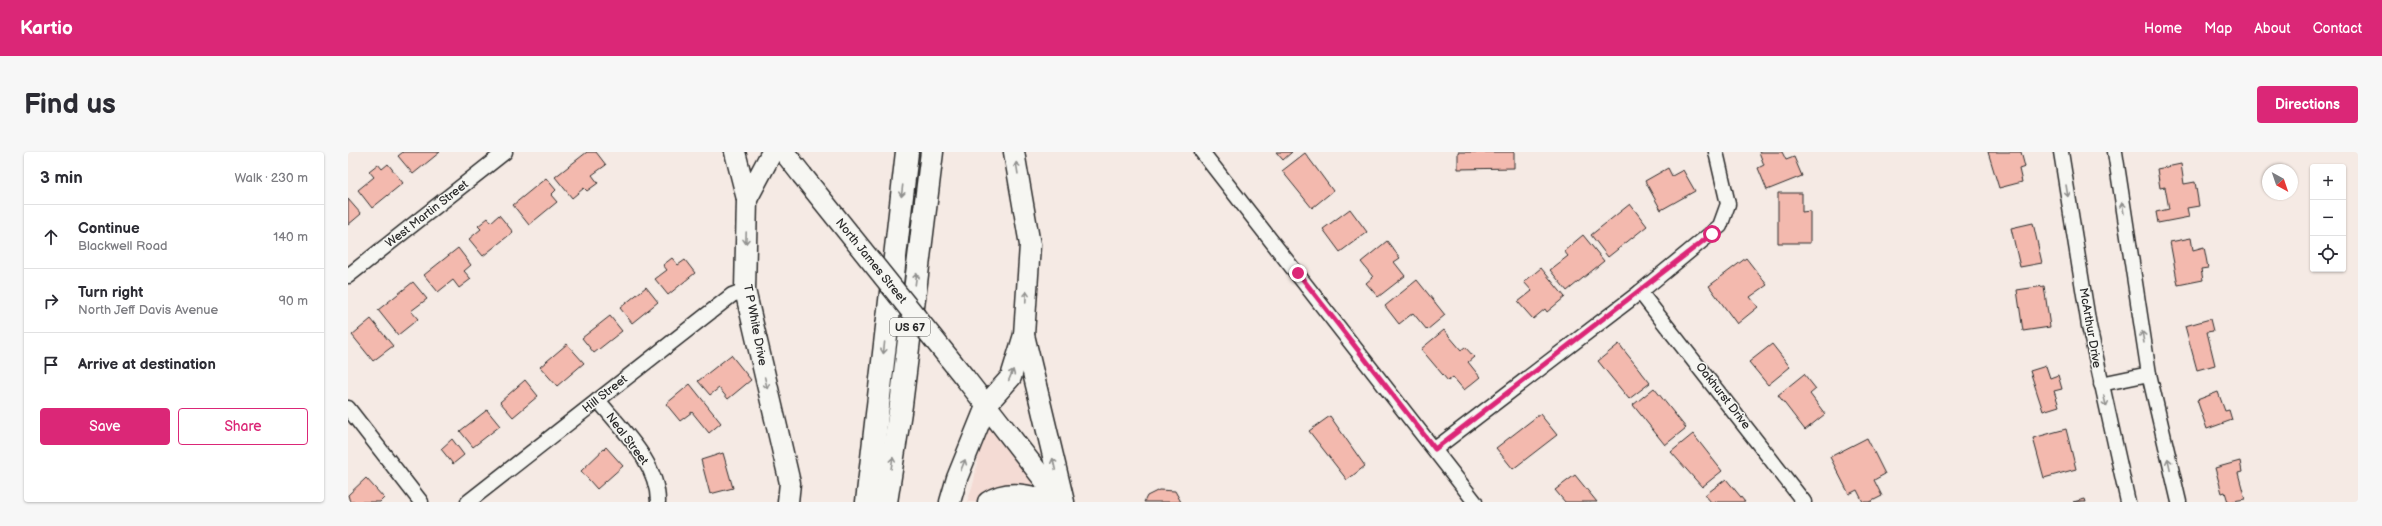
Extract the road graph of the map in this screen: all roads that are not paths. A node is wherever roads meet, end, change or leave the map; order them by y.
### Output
1 (505, 152) edge
2 (736, 152) edge
3 (772, 152) edge
4 (784, 152) edge
5 (907, 152) edge
6 (932, 152) edge
7 (1014, 152) edge
8 (1202, 152) edge
9 (1716, 152) edge
10 (2061, 152) edge
11 (2115, 152) edge
12 (748, 199) junction
13 (348, 276) edge
14 (745, 290) junction
15 (1640, 292) junction
16 (1024, 336) junction
17 (2149, 374) junction
18 (2101, 384) junction
19 (598, 400) junction
20 (986, 404) junction
21 (348, 408) edge
22 (1435, 449) junction
23 (421, 502) edge
24 (468, 502) edge
25 (658, 502) edge
26 (788, 502) edge
27 (867, 502) edge
28 (886, 502) edge
29 (950, 502) edge
30 (988, 502) edge
31 (1050, 502) edge
32 (1062, 502) edge
33 (1475, 502) edge
34 (1804, 502) edge
35 (2128, 502) edge
36 (2179, 502) edge

1 - 13 street, West Martin Street
2 - 12 main road
3 - 12 main road, T P White Drive
4 - 20 main road, North James Street, bridge
5 -> 27 highway, US 67
28 -> 6 highway, US 67
16 -> 7 main road
8 - 22 street
9 - 15 street
10 -> 18 street, McArthur Drive
17 -> 11 street
12 -> 14 main road, T P White Drive
14 - 19 street, Hill Street
14 -> 26 main road, T P White Drive
15 - 22 street
15 - 34 street, Oakhurst Drive
20 -> 16 main road
32 -> 16 main road
17 - 18 street
36 -> 17 street
18 -> 35 street, McArthur Drive
19 - 24 street, Hill Street
19 - 25 street, Neal Street
29 -> 20 main road
20 - 32 main road, North James Street
21 - 23 street
22 - 33 street
30 - 31 main road

